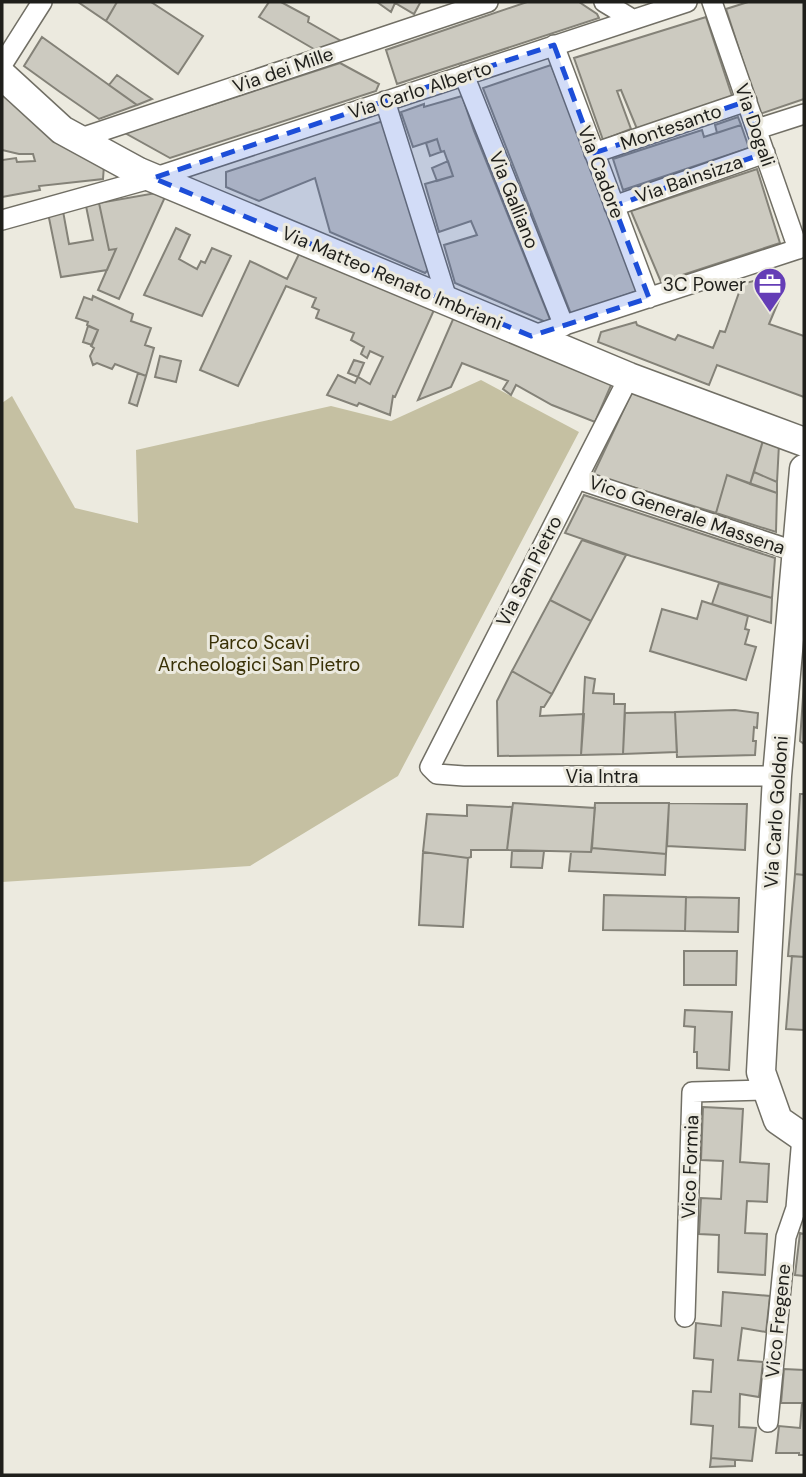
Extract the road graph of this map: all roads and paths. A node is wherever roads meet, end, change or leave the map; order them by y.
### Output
1 (42, 2) edge
2 (488, 2) edge
3 (604, 2) edge
4 (687, 2) edge
5 (712, 2) edge
6 (451, 7) edge
7 (632, 19) junction
8 (554, 45) junction
9 (2, 65) edge
10 (2, 75) edge
11 (464, 75) junction
12 (385, 101) junction
13 (747, 101) junction
14 (804, 114) edge
15 (757, 129) junction
16 (78, 139) junction
17 (594, 153) junction
18 (765, 153) junction
19 (153, 178) junction
20 (614, 206) junction
21 (2, 220) edge
22 (801, 248) edge
23 (649, 298) junction
24 (448, 302) junction
25 (564, 326) junction
26 (531, 336) junction
27 (629, 377) junction
28 (804, 442) edge
29 (804, 469) edge
30 (577, 479) junction
31 (797, 552) junction
32 (430, 767) joint
33 (777, 776) junction
34 (767, 1090) junction
35 (803, 1138) edge
36 (685, 1317) dead end
37 (768, 1422) dead end

1 - 9 street
2 - 6 street, Via dei Mille
3 - 7 street
4 - 7 street, Via Carlo Alberto
5 - 13 street, Via Dogali
6 - 16 street, Via dei Mille
7 - 8 street, Via Carlo Alberto
8 - 11 street, Via Carlo Alberto
8 - 17 street, Via Cadore
10 - 16 street, Via Matteo Renato Imbriani
11 - 12 street, Via Carlo Alberto
11 - 25 street, Via Galliano
12 - 19 street, Via Carlo Alberto
12 - 24 street
13 - 15 street, Via Dogali
13 - 17 street, Montesanto
14 - 15 street
15 - 18 street, Via Dogali
16 - 19 street, Via Matteo Renato Imbriani
17 - 20 street, Via Cadore
18 - 20 street, Via Bainsizza
18 - 22 street, Via Dogali
19 - 21 street, Via Carlo Alberto
19 - 24 street, Via Matteo Renato Imbriani
20 - 23 street, Via Cadore
22 - 23 street
23 - 25 street
24 - 26 street, Via Matteo Renato Imbriani
25 - 26 street
26 - 27 street, Via Matteo Renato Imbriani
27 - 28 street, Via Matteo Renato Imbriani
27 - 30 street, Via San Pietro
29 - 31 street, Via Carlo Goldoni
30 - 31 street, Vico Generale Massena
30 - 32 street, Via San Pietro
31 - 33 street, Via Carlo Goldoni
32 - 33 street, Via Intra
33 - 34 street, Via Carlo Goldoni
34 - 35 street, Via Carlo Goldoni
34 - 36 street, Vico Formia
35 - 37 street, Vico Fregene

